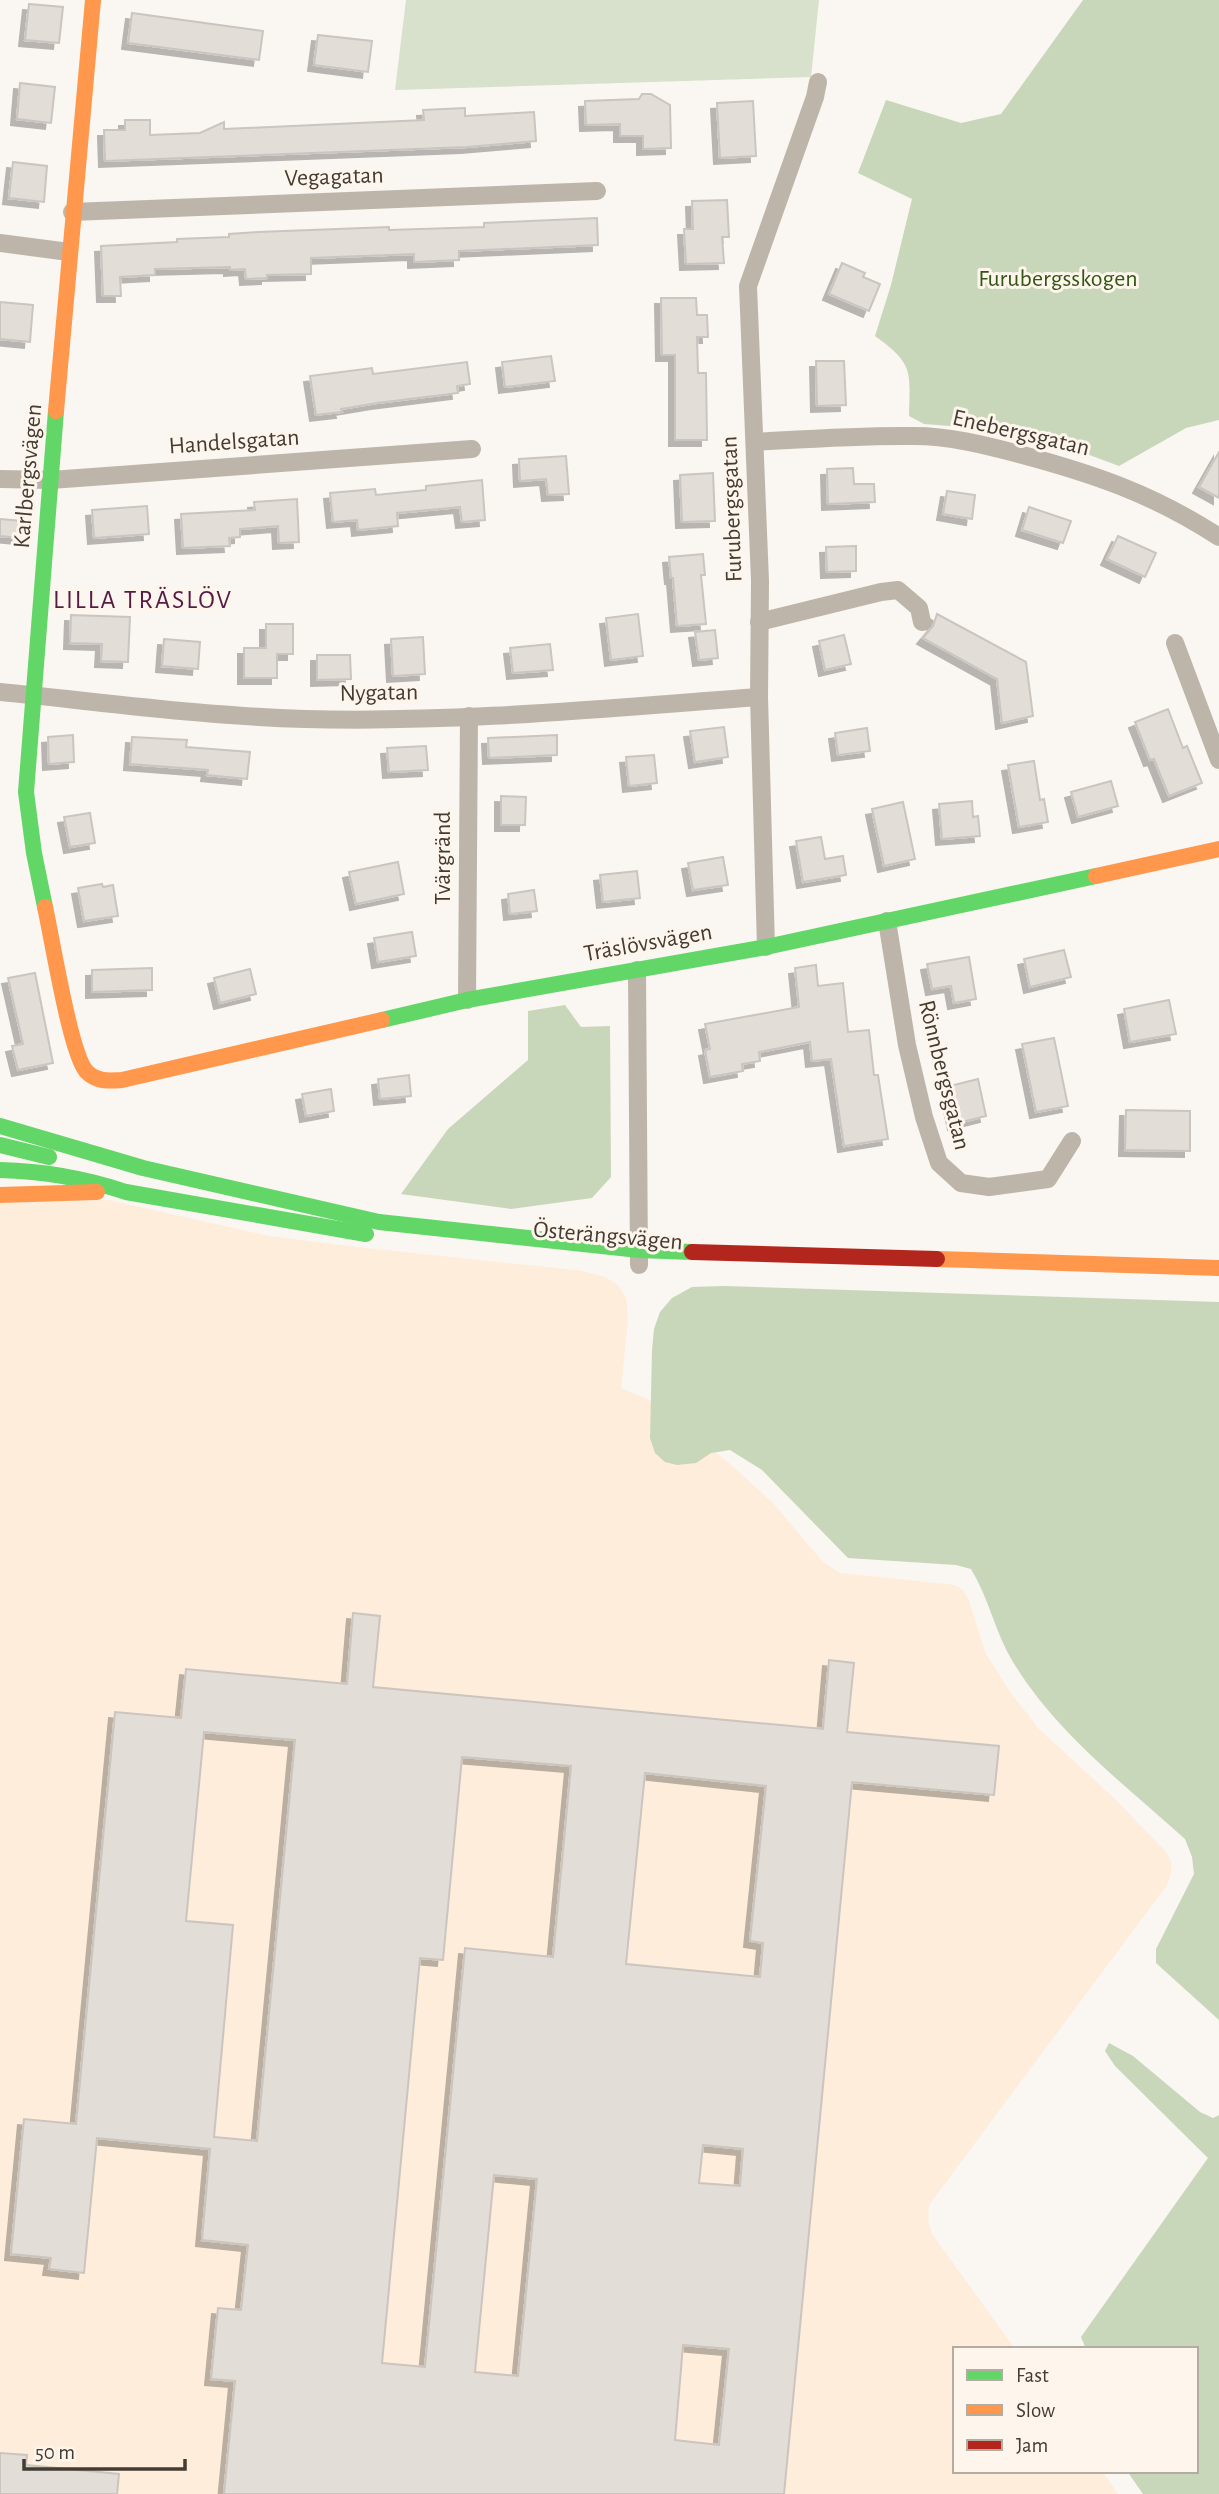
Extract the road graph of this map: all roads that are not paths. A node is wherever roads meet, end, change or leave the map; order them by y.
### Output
1 (93, 0) edge
2 (818, 82) dead end
3 (597, 191) dead end
4 (72, 212) junction
5 (0, 243) edge
6 (69, 252) junction
7 (755, 442) junction
8 (472, 449) dead end
9 (0, 479) edge
10 (51, 480) junction
11 (1219, 537) edge
12 (760, 622) junction
13 (922, 622) dead end
14 (1175, 643) dead end
15 (0, 692) edge
16 (32, 695) junction
17 (759, 696) junction
18 (469, 716) junction
19 (1219, 760) edge
20 (1219, 849) edge
21 (887, 921) junction
22 (766, 947) junction
23 (636, 970) junction
24 (467, 1000) junction
25 (88, 1073) joint
26 (0, 1126) edge
27 (1072, 1141) dead end
28 (0, 1145) edge
29 (143, 1168) junction
30 (0, 1170) edge
31 (125, 1192) junction
32 (0, 1195) edge
33 (639, 1258) junction
34 (1219, 1268) edge
35 (1219, 1282) edge

1 - 4 street, Karlbergsvägen
2 - 7 street, Furubergsgatan
3 - 4 street, Vegagatan
4 - 6 street, Karlbergsvägen
5 - 6 street
6 - 10 street, Karlbergsvägen
7 - 11 street, Enebergsgatan
7 - 12 street, Furubergsgatan
8 - 10 street, Handelsgatan
9 - 10 street, Handelsgatan
10 - 16 street, Karlbergsvägen
12 - 13 street
12 - 17 street, Furubergsgatan
14 - 19 street
15 - 16 street, Nygatan
16 - 18 street, Nygatan
16 - 25 street, Karlbergsvägen
17 - 18 street, Nygatan
17 - 22 street, Furubergsgatan
18 - 24 street, Tvärgränd
20 - 21 street, Träslövsvägen
21 - 22 street, Träslövsvägen
21 - 27 street, Rönnbergsgatan
22 - 23 street, Träslövsvägen
23 - 24 street, Träslövsvägen
23 - 33 street
24 - 25 street, Träslövsvägen
26 - 29 street, Österängsvägen
28 - 29 street, Österängsvägen
29 - 33 street, Österängsvägen
30 - 31 street, Österängsvägen
31 - 32 street
31 - 33 street, Österängsvägen
33 - 34 street, Österängsvägen
33 - 35 street, Österängsvägen

